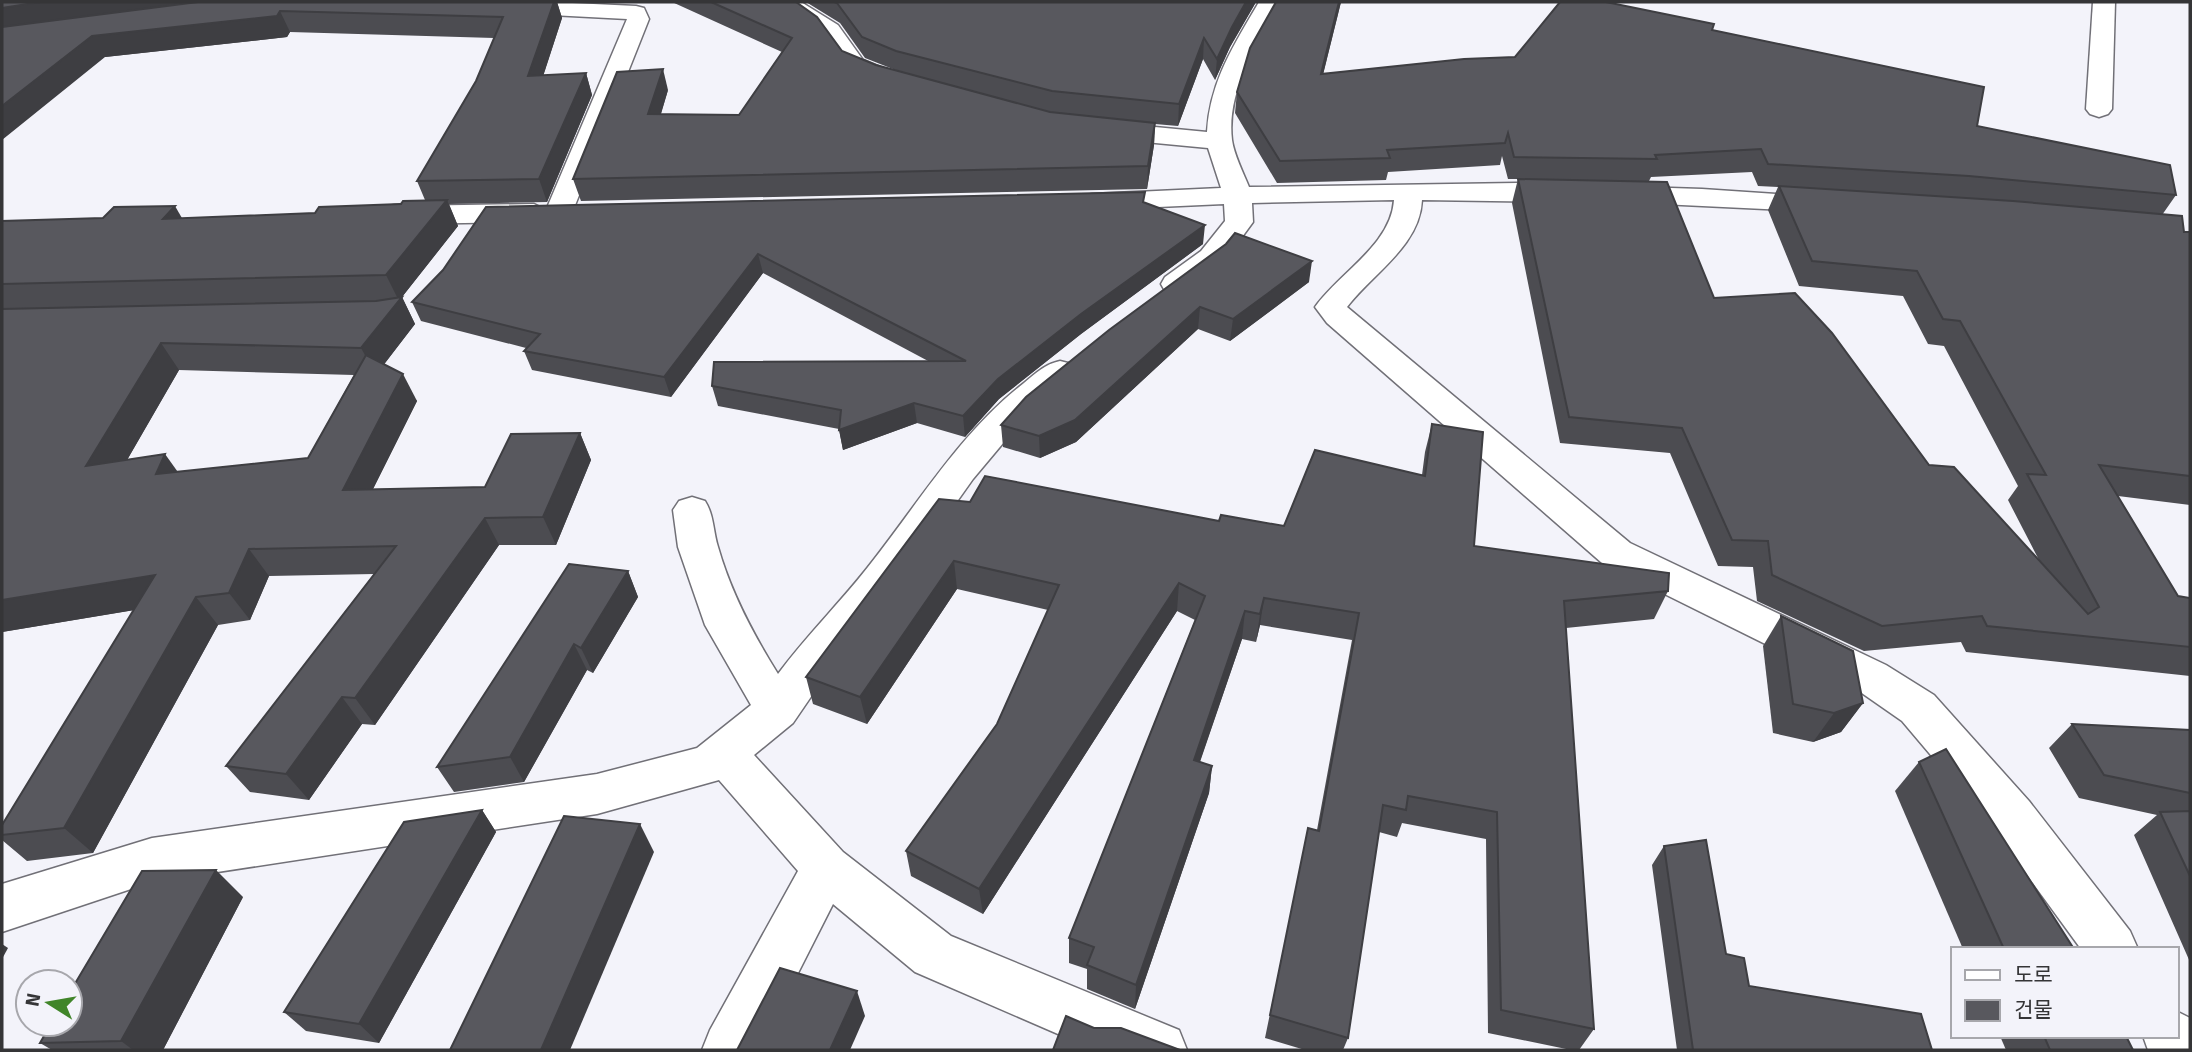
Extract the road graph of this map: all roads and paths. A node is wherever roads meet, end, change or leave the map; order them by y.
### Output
1 (420, 2) edge
2 (434, 2) edge
3 (787, 2) edge
4 (1270, 2) edge
5 (2104, 2) edge
6 (913, 86) edge
7 (2099, 109) dead end
8 (1077, 126) edge
9 (1219, 141) junction
10 (1408, 192) junction
11 (1238, 196) junction
12 (1061, 203) edge
13 (1850, 205) edge
14 (484, 214) junction
15 (375, 216) edge
16 (463, 244) edge
17 (1148, 304) edge
18 (1085, 351) edge
19 (692, 510) dead end
20 (777, 710) junction
21 (724, 753) junction
22 (826, 868) junction
23 (2, 908) edge
24 (2110, 947) edge
25 (730, 1050) edge
26 (1159, 1050) edge

1 - 2 street
2 - 14 street
3 - 6 street
4 - 9 street
5 - 7 street
8 - 9 street
9 - 11 street
10 - 11 street
10 - 13 street
10 - 24 street
11 - 12 street
11 - 17 street
14 - 15 street
14 - 16 street
18 - 20 street
19 - 20 street
20 - 21 street
21 - 22 street
21 - 23 street
22 - 25 street
22 - 26 street

